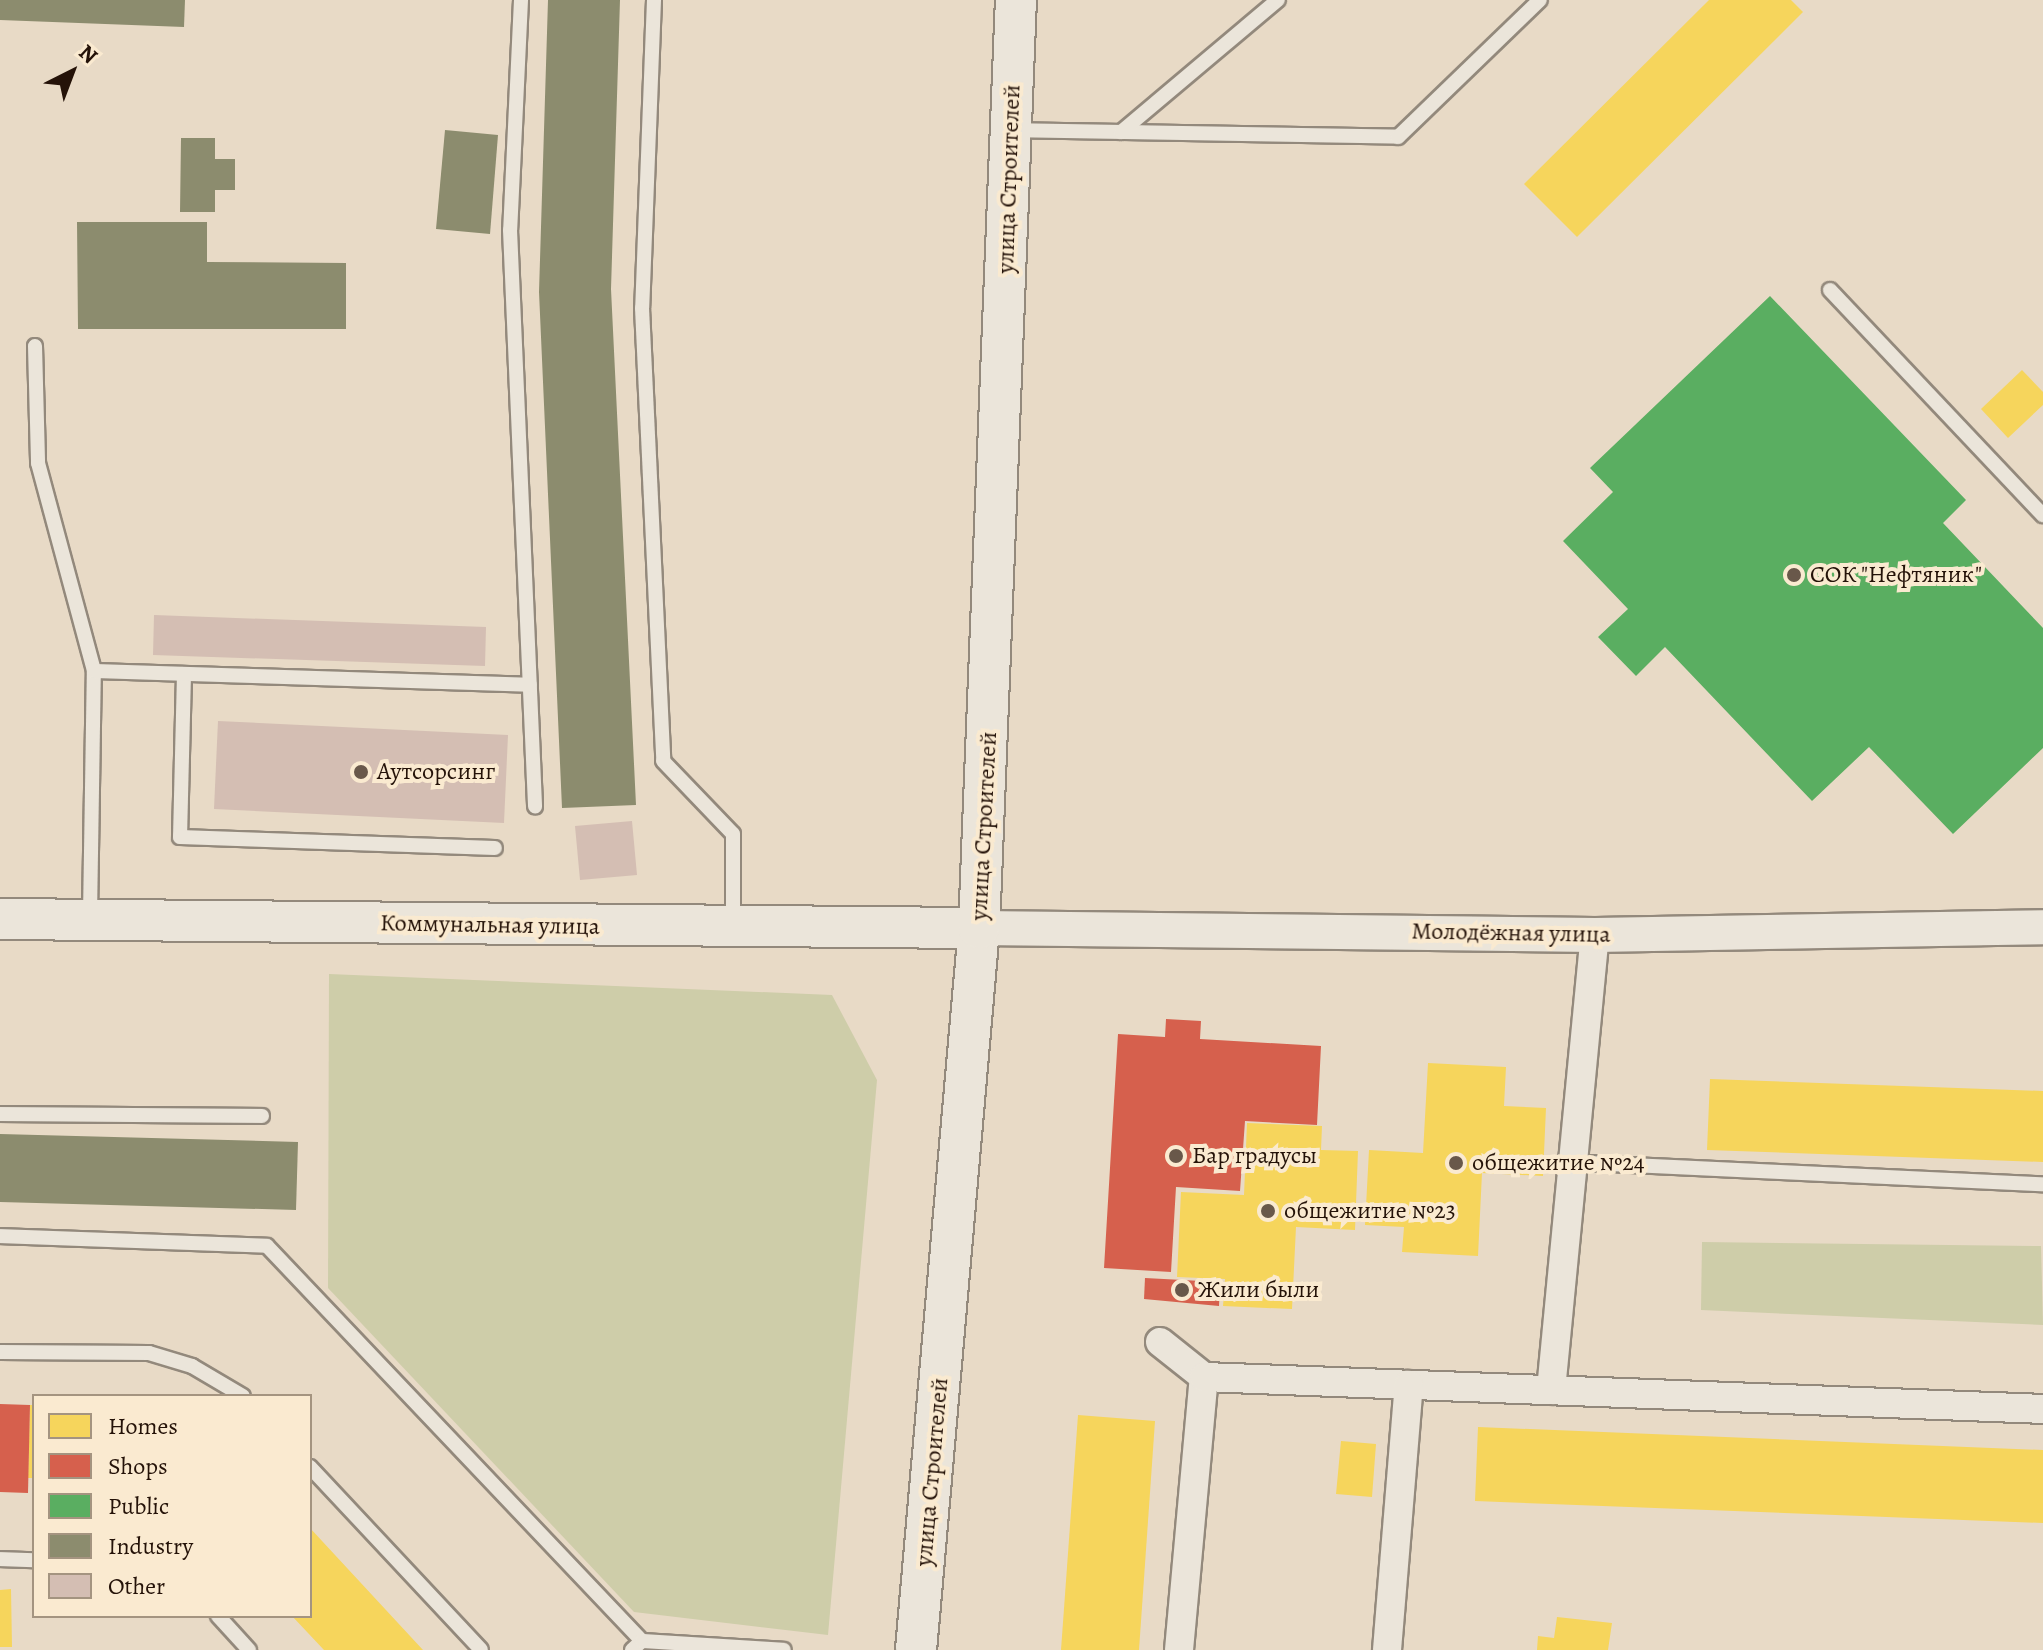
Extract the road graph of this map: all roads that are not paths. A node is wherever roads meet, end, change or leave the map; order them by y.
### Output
1 (521, 0) edge
2 (654, 0) edge
3 (1016, 0) edge
4 (1278, 0) edge
5 (1540, 0) edge
6 (1011, 130) junction
7 (1121, 132) junction
8 (1830, 290) dead end
9 (35, 346) dead end
10 (2043, 515) edge
11 (94, 671) junction
12 (184, 674) junction
13 (530, 685) junction
14 (535, 806) dead end
15 (495, 848) dead end
16 (0, 919) edge
17 (90, 920) junction
18 (2043, 927) edge
19 (733, 928) junction
20 (979, 928) junction
21 (1595, 935) junction
22 (0, 1114) edge
23 (262, 1116) dead end
24 (1569, 1162) junction
25 (2043, 1184) edge
26 (0, 1236) edge
27 (1160, 1342) dead end
28 (0, 1352) edge
29 (1204, 1377) junction
30 (1409, 1385) junction
31 (1551, 1390) junction
32 (240, 1394) edge
33 (2043, 1409) edge
34 (312, 1469) edge
35 (0, 1559) edge
36 (32, 1560) edge
37 (220, 1618) edge
38 (637, 1646) edge
39 (249, 1650) edge
40 (481, 1650) edge
41 (784, 1650) edge
42 (916, 1650) edge
43 (1179, 1650) edge
44 (1387, 1650) edge

1 - 13 lane
2 - 19 lane
3 - 6 main road, улица Строителей
4 - 7 lane
5 - 7 lane
6 - 7 lane
6 - 20 main road, улица Строителей
8 - 10 lane
9 - 11 lane
11 - 12 lane
11 - 17 lane
12 - 13 lane
12 - 15 lane
13 - 14 lane
16 - 17 main road, Коммунальная улица
17 - 19 main road, Коммунальная улица
18 - 21 street, Молодёжная улица
19 - 20 main road, Коммунальная улица
20 - 21 street, Молодёжная улица
20 - 42 main road, улица Строителей
21 - 24 street
22 - 23 lane
24 - 25 lane
24 - 31 street
26 - 38 lane
27 - 29 street
28 - 32 lane
29 - 30 street
29 - 43 street
30 - 31 street
30 - 44 street
31 - 33 street
34 - 40 lane
35 - 36 lane
37 - 39 lane
38 - 41 lane

